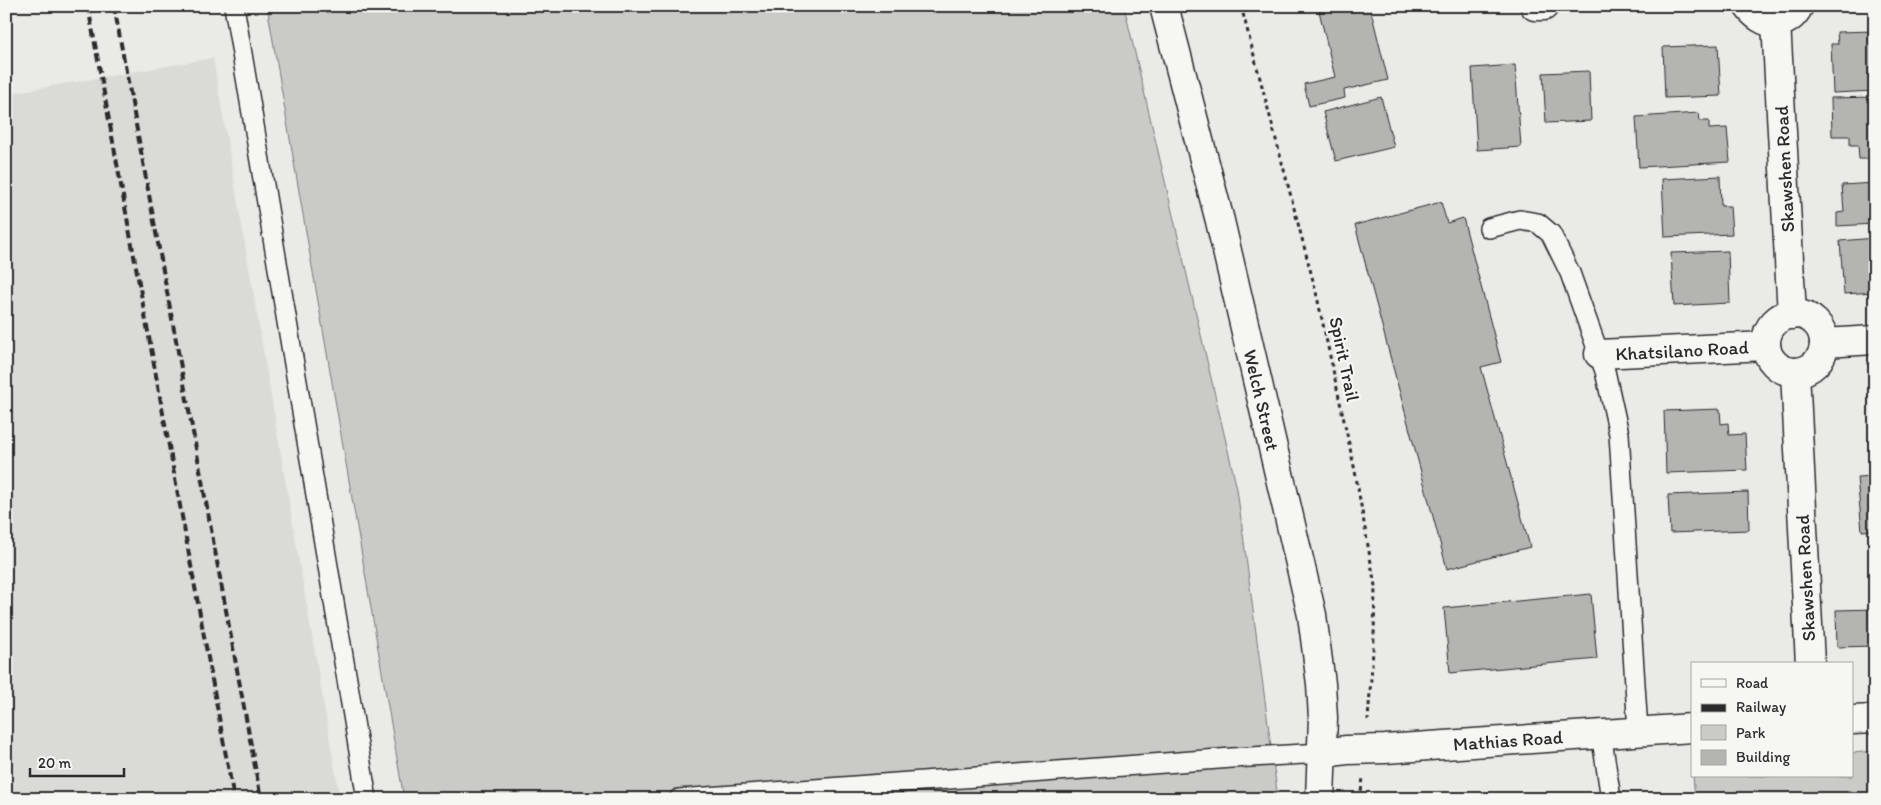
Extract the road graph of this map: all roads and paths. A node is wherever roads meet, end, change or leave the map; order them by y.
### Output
1 (234, 6) edge
2 (1164, 6) edge
3 (1241, 6) edge
4 (1535, 6) edge
5 (1544, 6) edge
6 (1748, 6) edge
7 (1799, 6) edge
8 (1776, 22) junction
9 (1489, 228) dead end
10 (1792, 315) junction
11 (1875, 340) edge
12 (1824, 343) junction
13 (1766, 346) junction
14 (1599, 354) junction
15 (1795, 372) junction
16 (1810, 662) edge
17 (1875, 719) edge
18 (1854, 720) edge
19 (1367, 725) dead end
20 (1691, 728) edge
21 (1638, 731) junction
22 (1600, 733) junction
23 (1323, 753) junction
24 (1363, 771) dead end
25 (367, 799) edge
26 (679, 799) edge
27 (1320, 799) edge
28 (1360, 799) edge
29 (1611, 799) edge

1 - 25 lane
2 - 23 street, Welch Street
3 - 19 path, Spirit Trail
4 - 5 street
6 - 8 street
7 - 8 street
8 - 10 street, Skawshen Road
9 - 14 lane
10 - 12 street
10 - 13 street
11 - 12 street
12 - 15 street
13 - 14 street, Khatsilano Road
13 - 15 street
14 - 21 lane
15 - 16 street, Skawshen Road
17 - 18 street
20 - 21 street, Mathias Road
21 - 22 street, Mathias Road
22 - 23 street, Mathias Road
22 - 29 lane
23 - 26 lane
23 - 27 street, Welch Street
24 - 28 path

